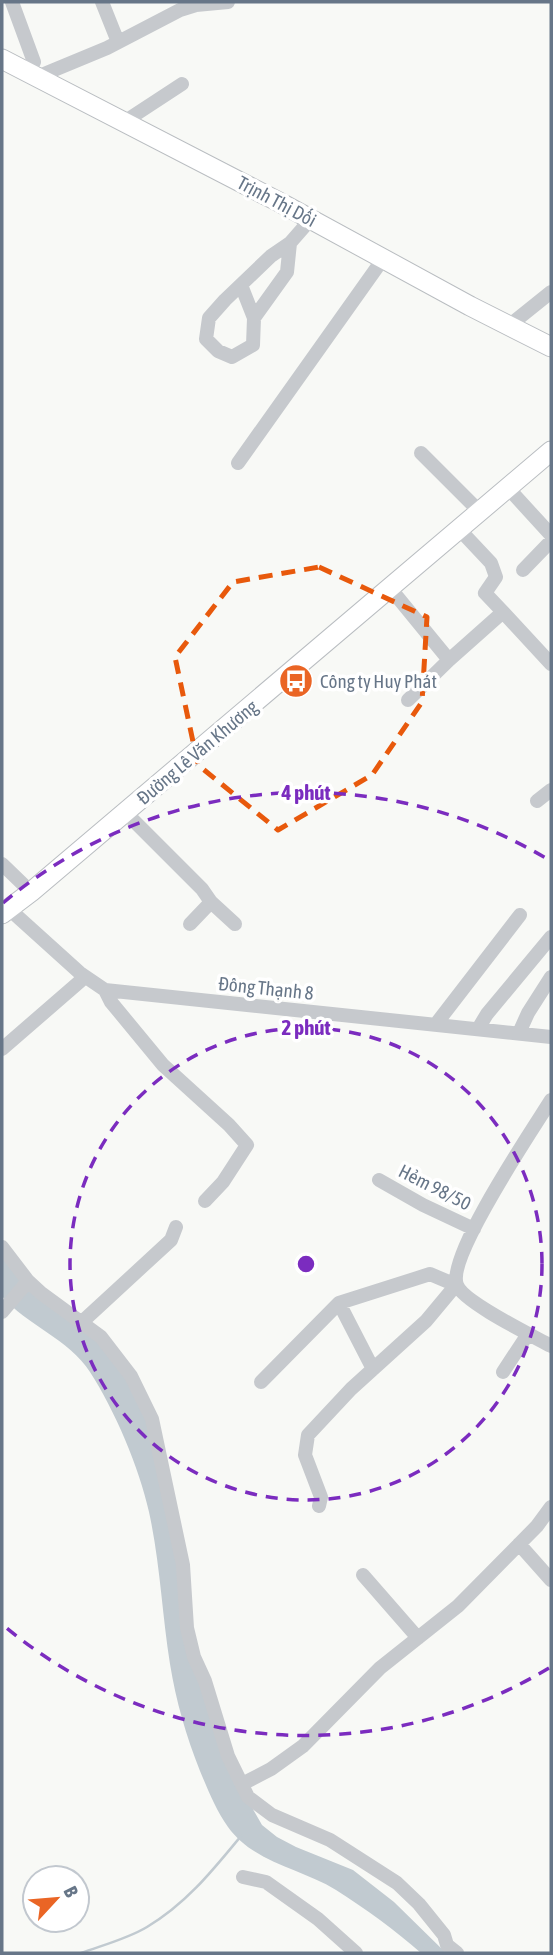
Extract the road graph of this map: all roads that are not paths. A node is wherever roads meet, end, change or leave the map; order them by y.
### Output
1 (12, 2) edge
2 (228, 2) edge
3 (108, 4) edge
4 (118, 42) junction
5 (2, 59) edge
6 (32, 75) junction
7 (182, 84) dead end
8 (124, 122) junction
9 (311, 219) junction
10 (290, 243) junction
11 (383, 259) junction
12 (241, 285) junction
13 (551, 292) edge
14 (254, 317) junction
15 (510, 325) junction
16 (551, 347) edge
17 (551, 452) edge
18 (421, 453) dead end
19 (238, 463) dead end
20 (508, 488) junction
21 (480, 512) junction
22 (459, 529) junction
23 (551, 538) edge
24 (523, 570) dead end
25 (390, 588) junction
26 (503, 612) junction
27 (449, 660) junction
28 (551, 663) edge
29 (408, 700) dead end
30 (551, 790) edge
31 (537, 802) dead end
32 (125, 812) junction
33 (2, 864) edge
34 (32, 892) junction
35 (211, 902) junction
36 (5, 911) edge
37 (520, 915) dead end
38 (190, 924) dead end
39 (235, 924) dead end
40 (551, 937) edge
41 (85, 976) junction
42 (551, 977) edge
43 (105, 990) junction
44 (436, 1024) junction
45 (478, 1028) junction
46 (519, 1033) junction
47 (551, 1037) edge
48 (2, 1049) edge
49 (551, 1100) edge
50 (379, 1180) dead end
51 (205, 1201) dead end
52 (176, 1227) dead end
53 (474, 1229) junction
54 (2, 1247) edge
55 (28, 1282) junction
56 (456, 1285) junction
57 (339, 1303) junction
58 (4, 1309) edge
59 (82, 1322) junction
60 (528, 1334) junction
61 (551, 1346) edge
62 (373, 1369) junction
63 (503, 1371) dead end
64 (261, 1382) dead end
65 (318, 1506) dead end
66 (550, 1512) edge
67 (519, 1544) junction
68 (363, 1576) dead end
69 (551, 1580) edge
70 (418, 1638) junction
71 (242, 1784) junction
72 (243, 1877) dead end
73 (356, 1953) edge
74 (457, 1953) edge

1 - 6 street
2 - 4 street
3 - 4 street
4 - 6 street
5 - 6 main road, Trịnh Thị Dối
6 - 8 main road, Trịnh Thị Dối
7 - 8 street
8 - 9 main road, Trịnh Thị Dối
9 - 10 street
9 - 11 main road, Trịnh Thị Dối
10 - 12 street
10 - 14 street
11 - 15 main road, Trịnh Thị Dối
11 - 19 street
12 - 14 street
12 - 14 street
13 - 15 street
15 - 16 main road, Trịnh Thị Dối
17 - 20 main road, Đường Lê Văn Khương
18 - 21 street
20 - 21 main road, Đường Lê Văn Khương
20 - 23 street
21 - 22 main road, Đường Lê Văn Khương
22 - 25 main road, Đường Lê Văn Khương
22 - 26 street
23 - 24 street
25 - 27 street
25 - 32 main road, Đường Lê Văn Khương
26 - 27 street
26 - 28 street
27 - 29 street
30 - 31 street
32 - 34 main road, Đường Lê Văn Khương
32 - 35 street
33 - 34 street
34 - 36 main road, Đường Lê Văn Khương
35 - 38 street
35 - 39 street
36 - 41 street, Đông Thạnh 8
37 - 44 street
40 - 45 street
41 - 43 street, Đông Thạnh 8
41 - 48 street
42 - 46 street
43 - 44 street, Đông Thạnh 8
43 - 51 street
44 - 45 street, Đông Thạnh 8
45 - 46 street, Đông Thạnh 8
46 - 47 street, Đông Thạnh 8
49 - 53 street
50 - 53 street, Hẻm 98/50
52 - 59 street
53 - 56 street
54 - 55 street
55 - 58 street
55 - 59 street
56 - 57 street
56 - 60 street
56 - 62 street
57 - 62 street
57 - 64 street
59 - 71 street
60 - 61 street
60 - 63 street
62 - 65 street
66 - 67 street
67 - 69 street
67 - 70 street
68 - 70 street
70 - 71 street
71 - 74 street
72 - 73 street

